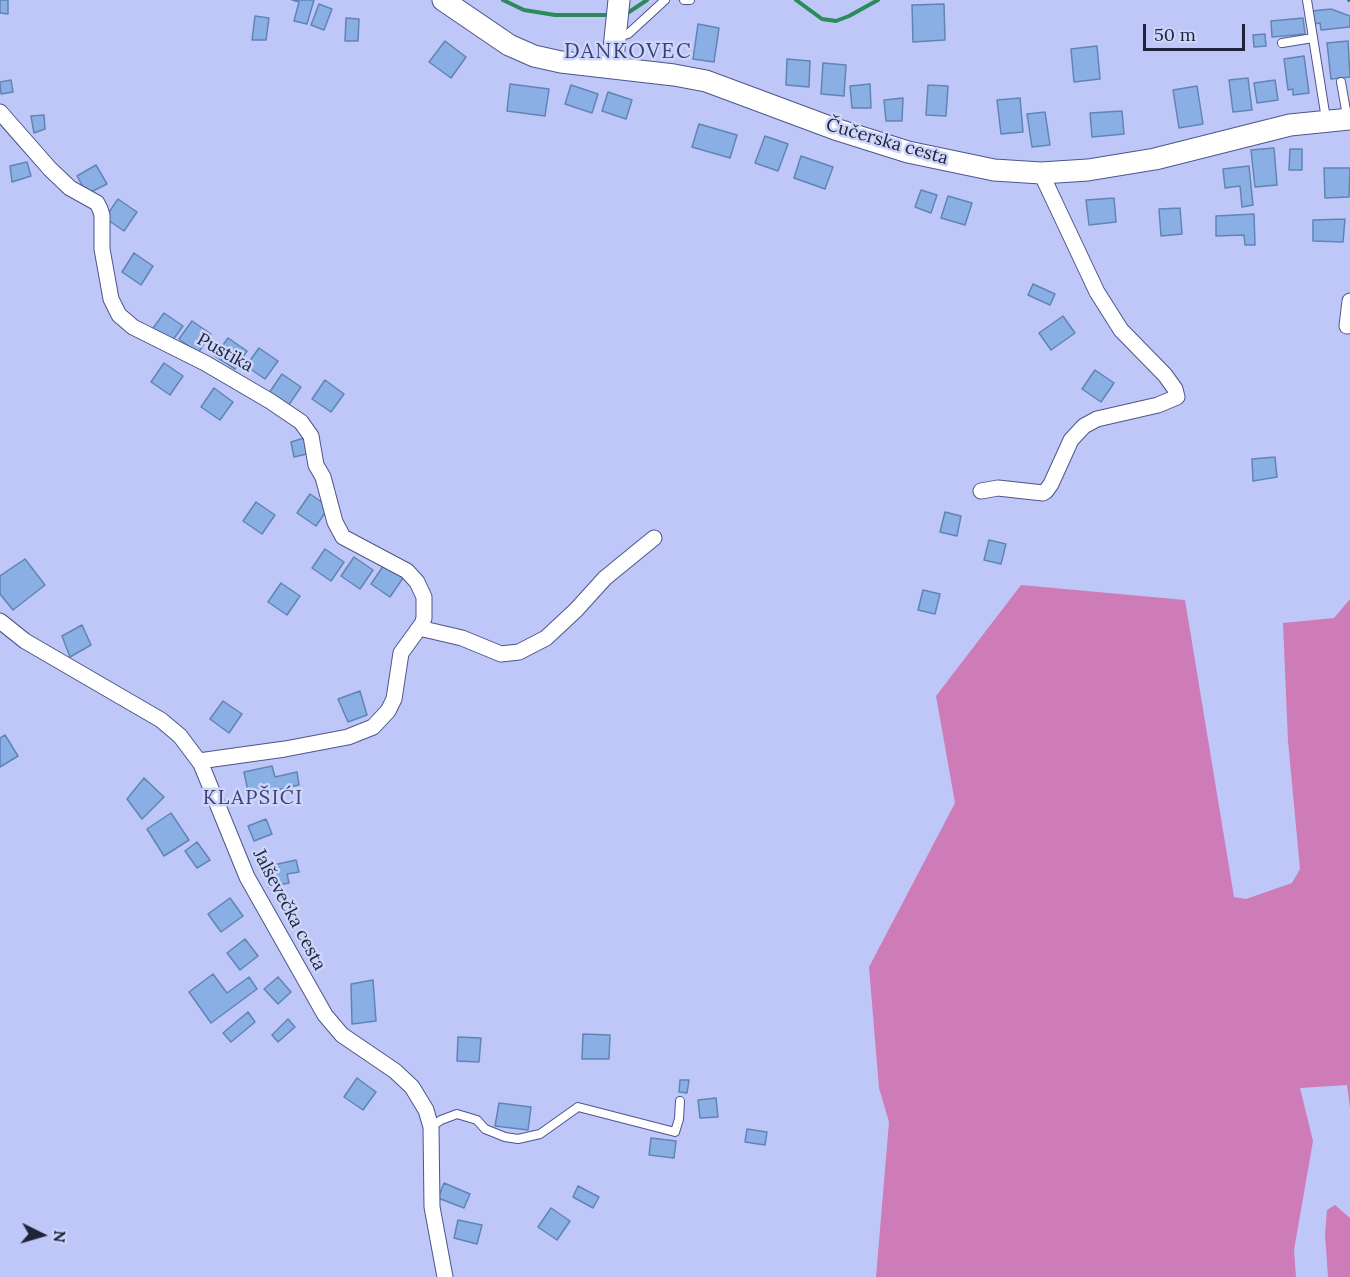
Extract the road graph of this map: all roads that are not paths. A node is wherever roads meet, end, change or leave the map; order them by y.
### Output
1 (443, 0) edge
2 (666, 0) edge
3 (684, 0) edge
4 (690, 0) edge
5 (1307, 0) edge
6 (619, 3) edge
7 (616, 32) junction
8 (1313, 38) junction
9 (1282, 43) dead end
10 (612, 68) junction
11 (1341, 82) dead end
12 (0, 112) edge
13 (1349, 119) edge
14 (1326, 120) junction
15 (1041, 173) junction
16 (1350, 301) edge
17 (1347, 326) dead end
18 (981, 491) dead end
19 (654, 538) dead end
20 (0, 621) edge
21 (419, 628) junction
22 (199, 761) junction
23 (680, 1101) dead end
24 (431, 1127) junction
25 (446, 1277) edge

1 - 10 street, Čučerska cesta
2 - 7 lane
3 - 4 lane
5 - 8 lane
6 - 7 street
7 - 10 street
8 - 9 lane
8 - 14 lane
10 - 15 street, Čučerska cesta
11 - 13 lane
12 - 21 street, Pustika
13 - 14 street, Čučerska cesta
14 - 15 street, Čučerska cesta
15 - 18 street
16 - 17 street
19 - 21 street
20 - 22 street, Jalševečka cesta
21 - 22 street, Pustika
22 - 24 street, Jalševečka cesta
23 - 24 lane
24 - 25 street, Jalševečka cesta

